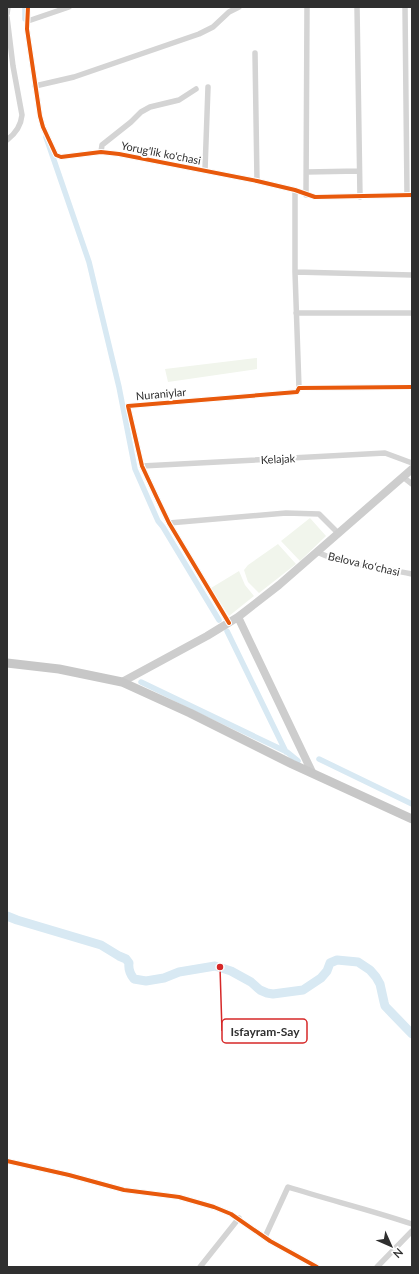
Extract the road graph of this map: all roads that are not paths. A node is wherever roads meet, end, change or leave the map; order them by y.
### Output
1 (8, 7) edge
2 (28, 7) edge
3 (69, 7) edge
4 (239, 7) edge
5 (307, 7) edge
6 (356, 7) edge
7 (405, 7) edge
8 (7, 14) edge
9 (7, 17) edge
10 (28, 21) junction
11 (255, 53) dead end
12 (10, 66) edge
13 (35, 86) junction
14 (208, 87) dead end
15 (196, 89) dead end
16 (7, 132) edge
17 (14, 134) junction
18 (7, 140) edge
19 (101, 152) junction
20 (205, 170) junction
21 (359, 171) junction
22 (306, 172) junction
23 (257, 181) junction
24 (294, 190) junction
25 (306, 195) junction
26 (410, 195) edge
27 (360, 196) junction
28 (295, 272) junction
29 (412, 275) edge
30 (296, 313) junction
31 (412, 313) edge
32 (412, 387) edge
33 (299, 388) junction
34 (412, 463) edge
35 (142, 466) junction
36 (412, 469) edge
37 (402, 477) junction
38 (412, 484) edge
39 (169, 523) junction
40 (338, 533) junction
41 (317, 552) junction
42 (412, 574) edge
43 (238, 617) junction
44 (229, 624) junction
45 (7, 663) edge
46 (122, 682) junction
47 (312, 772) junction
48 (412, 818) edge
49 (7, 1161) edge
50 (239, 1218) junction
51 (412, 1224) edge
52 (412, 1231) edge
53 (264, 1237) junction
54 (200, 1267) edge
55 (317, 1267) edge
56 (377, 1267) edge

1 - 8 street
2 - 10 street, Yorug'lik ko'chasi
3 - 10 street
4 - 13 street
5 - 22 street
6 - 21 street
7 - 26 street
9 - 12 street
10 - 13 street, Yorug'lik ko'chasi
11 - 23 street
12 - 17 street
13 - 19 street, Yorug'lik ko'chasi
14 - 20 street
15 - 19 street
16 - 17 street
17 - 18 street
19 - 20 street, Yorug'lik ko'chasi
20 - 23 street, Yorug'lik ko'chasi
21 - 22 street
21 - 27 street
22 - 25 street
23 - 24 street, Yorug'lik ko'chasi
24 - 25 street, Yorug'lik ko'chasi
24 - 28 street
25 - 27 street, Yorug'lik ko'chasi
26 - 27 street, Yorug'lik ko'chasi
28 - 29 street
28 - 30 street
30 - 31 street
30 - 33 street
32 - 33 street, Nuraniylar
33 - 35 street, Nuraniylar
34 - 35 street, Kelajak
35 - 39 street, Nuraniylar
36 - 37 main road
37 - 38 street
37 - 40 main road
39 - 40 street
39 - 44 street, Nuraniylar
40 - 41 main road
41 - 42 street, Belova koʻchasi
41 - 43 main road
43 - 44 main road
43 - 47 main road
44 - 46 main road
45 - 46 main road
46 - 47 main road
47 - 48 main road
49 - 50 street
50 - 53 street
50 - 54 street
51 - 53 street
52 - 56 street
53 - 55 street

